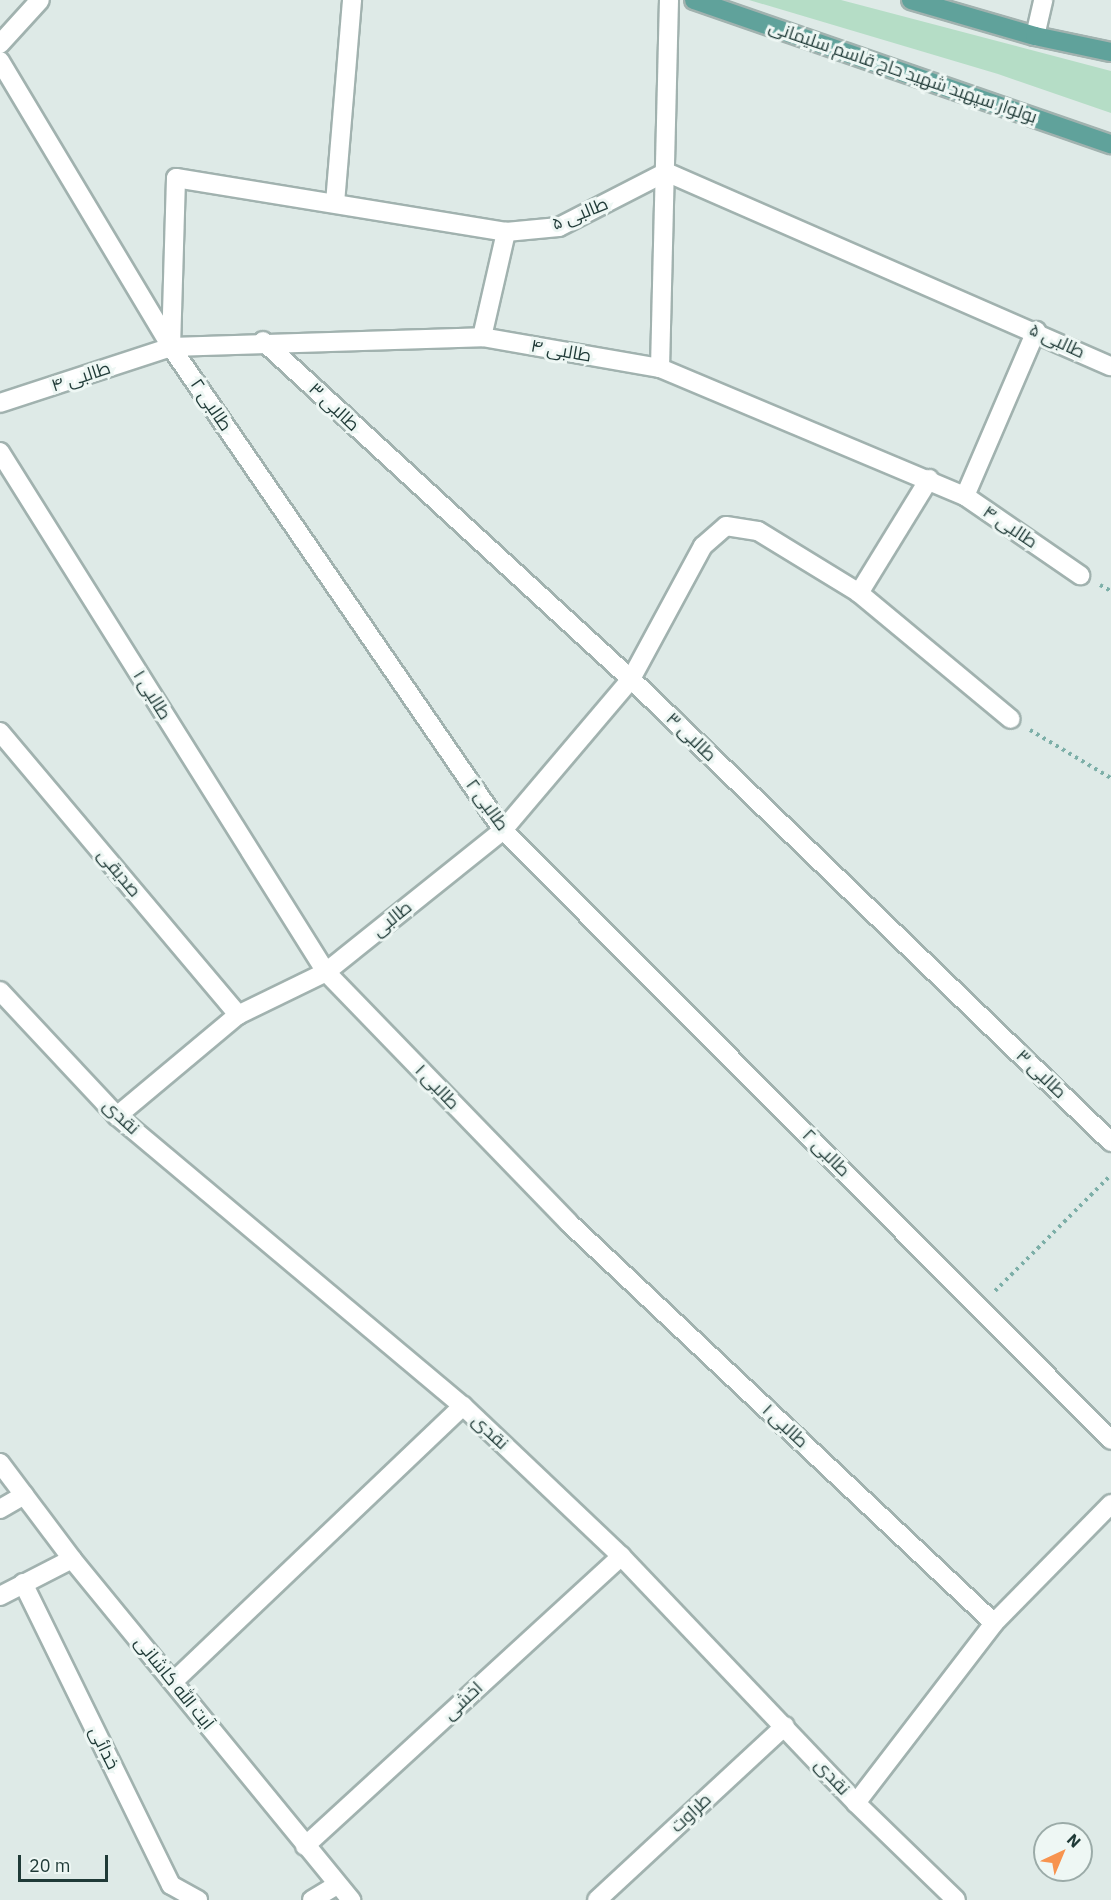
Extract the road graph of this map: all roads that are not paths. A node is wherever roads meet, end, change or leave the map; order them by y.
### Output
1 (40, 0) edge
2 (352, 0) edge
3 (669, 0) edge
4 (694, 0) edge
5 (911, 0) edge
6 (1043, 0) edge
7 (1035, 36) junction
8 (0, 44) edge
9 (1111, 52) edge
10 (0, 61) edge
11 (1111, 144) edge
12 (666, 172) junction
13 (334, 203) junction
14 (506, 232) junction
15 (1036, 331) junction
16 (482, 337) junction
17 (263, 341) junction
18 (171, 347) junction
19 (1111, 366) edge
20 (660, 368) junction
21 (0, 403) edge
22 (0, 452) edge
23 (929, 479) junction
24 (965, 496) junction
25 (1080, 574) dead end
26 (859, 593) junction
27 (631, 679) junction
28 (1011, 719) road end
29 (0, 732) edge
30 (503, 830) junction
31 (326, 972) junction
32 (0, 991) edge
33 (238, 1015) junction
34 (117, 1116) junction
35 (1111, 1142) edge
36 (463, 1406) junction
37 (1111, 1440) edge
38 (0, 1463) edge
39 (24, 1496) junction
40 (1111, 1504) edge
41 (0, 1509) edge
42 (621, 1556) junction
43 (72, 1559) junction
44 (23, 1583) junction
45 (0, 1596) edge
46 (994, 1623) junction
47 (174, 1681) junction
48 (785, 1726) junction
49 (856, 1803) junction
50 (305, 1846) junction
51 (337, 1885) junction
52 (198, 1900) edge
53 (312, 1900) edge
54 (351, 1900) edge
55 (597, 1900) edge
56 (956, 1900) edge

1 - 8 street
2 - 13 street
3 - 12 street
4 - 11 main road, بولوار سپهبد شهید حاج قاسم سلیمانی
5 - 7 main road
6 - 7 street
7 - 9 main road
10 - 18 street, طالبی ۲
12 - 14 street, طالبی ۵
12 - 15 street, طالبی ۵
12 - 20 street
13 - 14 street, طالبی ۵
13 - 18 street, طالبی ۵
14 - 16 street
15 - 19 street, طالبی ۵
15 - 24 street
16 - 17 street, طالبی ۴
16 - 20 street, طالبی ۴
17 - 18 street, طالبی ۴
17 - 27 street, طالبی ۳
18 - 21 street, طالبی ۴
18 - 30 street, طالبی ۲
20 - 23 street, طالبی ۴
22 - 31 street, طالبی ۱
23 - 24 street, طالبی ۴
23 - 26 street
24 - 25 street, طالبی ۴
26 - 27 street, طالبی
26 - 28 street
27 - 30 street, طالبی
27 - 35 street, طالبی ۳
29 - 33 street, صدیقی
30 - 31 street, طالبی
30 - 37 street, طالبی ۲
31 - 33 street, طالبی
31 - 46 street, طالبی ۱
32 - 34 street, نقدی
33 - 34 street, طالبی
34 - 36 street, نقدی
36 - 42 street, نقدی
36 - 47 street
38 - 39 street, آیت الله کاشانی
39 - 41 street
39 - 43 street, آیت الله کاشانی
40 - 46 street
42 - 48 street, نقدی
42 - 50 street, اخشی
43 - 44 street
43 - 47 street, آیت الله کاشانی
44 - 45 street
44 - 52 street, خدائی
46 - 49 street
47 - 50 street, آیت الله کاشانی
48 - 49 street, نقدی
48 - 55 street, طراوت
49 - 56 street, نقدی
50 - 51 street, آیت الله کاشانی
51 - 53 street
51 - 54 street, آیت الله کاشانی

